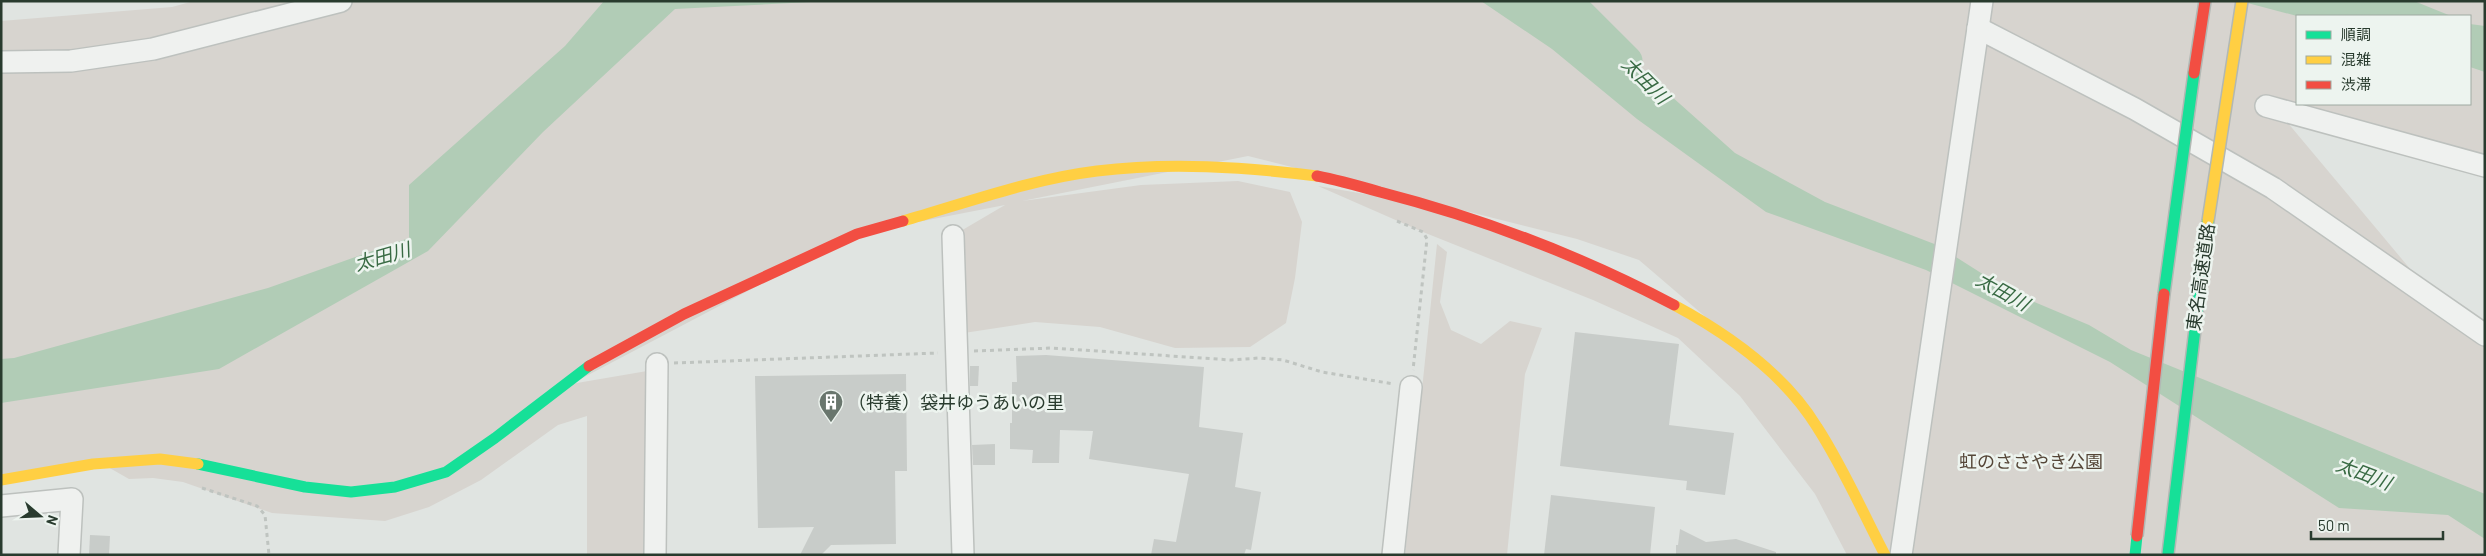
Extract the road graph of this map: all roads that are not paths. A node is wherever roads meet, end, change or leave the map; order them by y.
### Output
1 (341, 1) edge
2 (1982, 1) edge
3 (2206, 1) edge
4 (2242, 1) edge
5 (1978, 28) junction
6 (1, 62) edge
7 (2266, 106) dead end
8 (2485, 166) edge
9 (953, 236) dead end
10 (2485, 335) edge
11 (657, 364) road end
12 (1411, 387) road end
13 (1, 480) edge
14 (1, 506) edge
15 (2168, 554) edge
16 (69, 555) edge
17 (655, 555) edge
18 (963, 555) edge
19 (1393, 555) edge
20 (1885, 555) edge
21 (1901, 555) edge
22 (2135, 555) edge

1 - 6 street
2 - 5 street
3 - 22 main road, 東名高速道路, bridge
4 - 15 main road, 東名高速道路, bridge
5 - 10 street
5 - 21 street
7 - 8 street
9 - 18 street
11 - 17 street
12 - 19 street
13 - 20 main road
14 - 16 street

